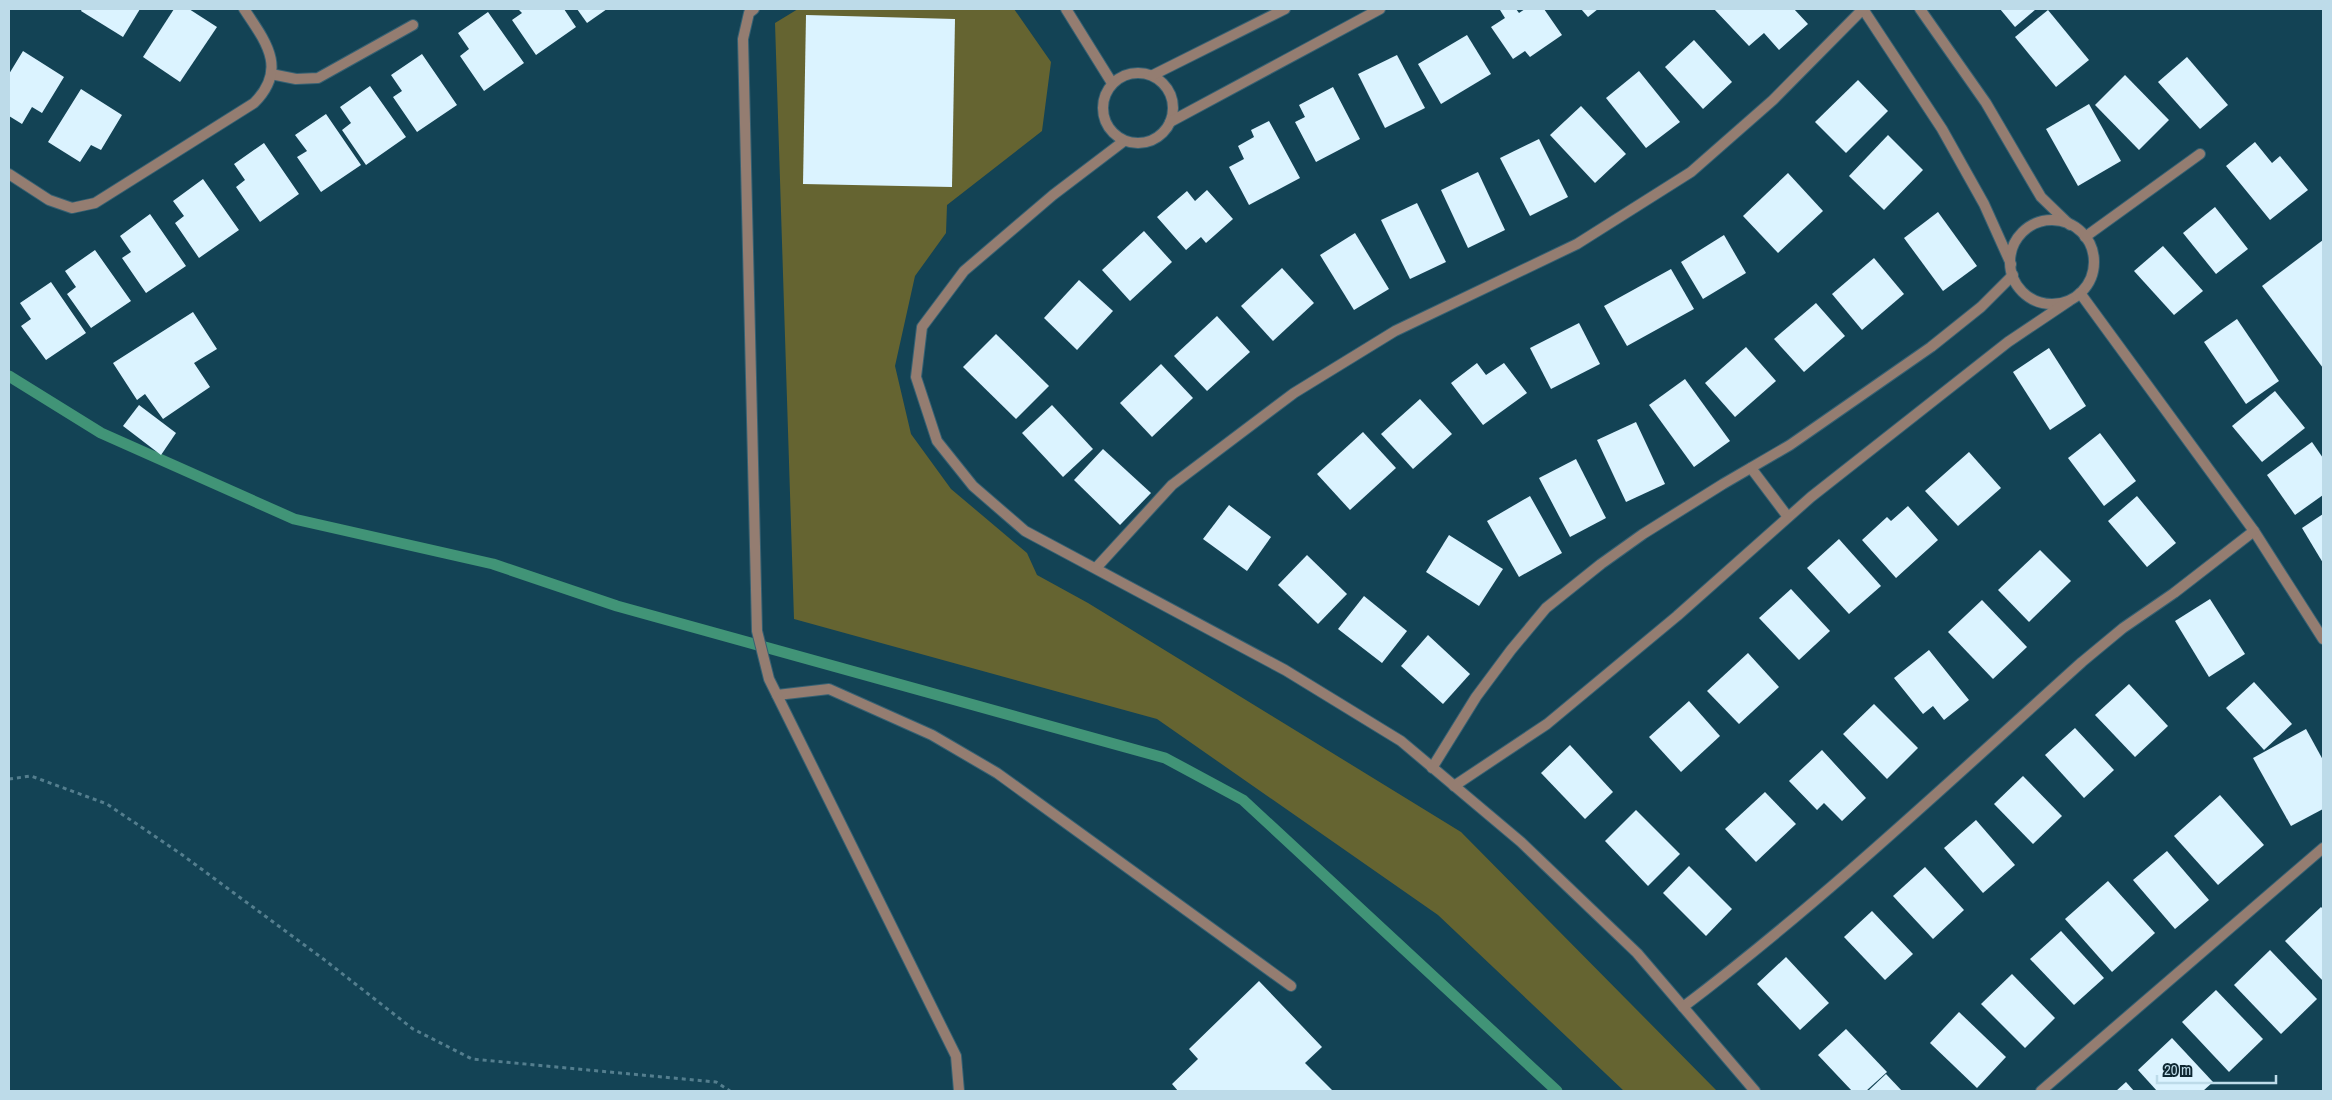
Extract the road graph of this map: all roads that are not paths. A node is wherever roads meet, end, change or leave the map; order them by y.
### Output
1 (244, 9) edge
2 (754, 9) edge
3 (1066, 9) edge
4 (1285, 9) edge
5 (1380, 9) edge
6 (1863, 9) edge
7 (1920, 9) edge
8 (413, 25) dead end
9 (272, 74) junction
10 (1153, 75) junction
11 (1112, 83) junction
12 (1170, 122) junction
13 (1124, 141) junction
14 (2200, 154) dead end
15 (9, 174) edge
16 (2070, 224) junction
17 (2085, 237) junction
18 (2011, 264) junction
19 (2012, 275) junction
20 (2080, 293) junction
21 (2069, 301) junction
22 (1751, 468) junction
23 (1788, 517) junction
24 (2254, 531) junction
25 (1096, 568) junction
26 (2323, 639) edge
27 (777, 695) junction
28 (1432, 768) junction
29 (1454, 786) junction
30 (2323, 848) edge
31 (1291, 986) dead end
32 (1683, 1007) junction
33 (959, 1091) edge
34 (1755, 1091) edge
35 (2041, 1091) edge

1 - 9 street
2 - 27 street
3 - 11 street
4 - 10 street
5 - 12 street
6 - 18 street
6 - 25 street
7 - 16 street
8 - 9 street
9 - 15 street
10 - 11 street
10 - 12 street
11 - 13 street
12 - 13 street
13 - 25 street
14 - 17 street
16 - 17 street
16 - 18 street
17 - 20 street
18 - 19 street
19 - 21 street
19 - 22 street
20 - 21 street
20 - 24 street
21 - 23 street
22 - 23 street
22 - 28 street
23 - 29 street
24 - 26 street
24 - 32 street
25 - 28 street
27 - 31 street
27 - 33 street
28 - 29 street
29 - 32 street
30 - 35 street
32 - 34 street

